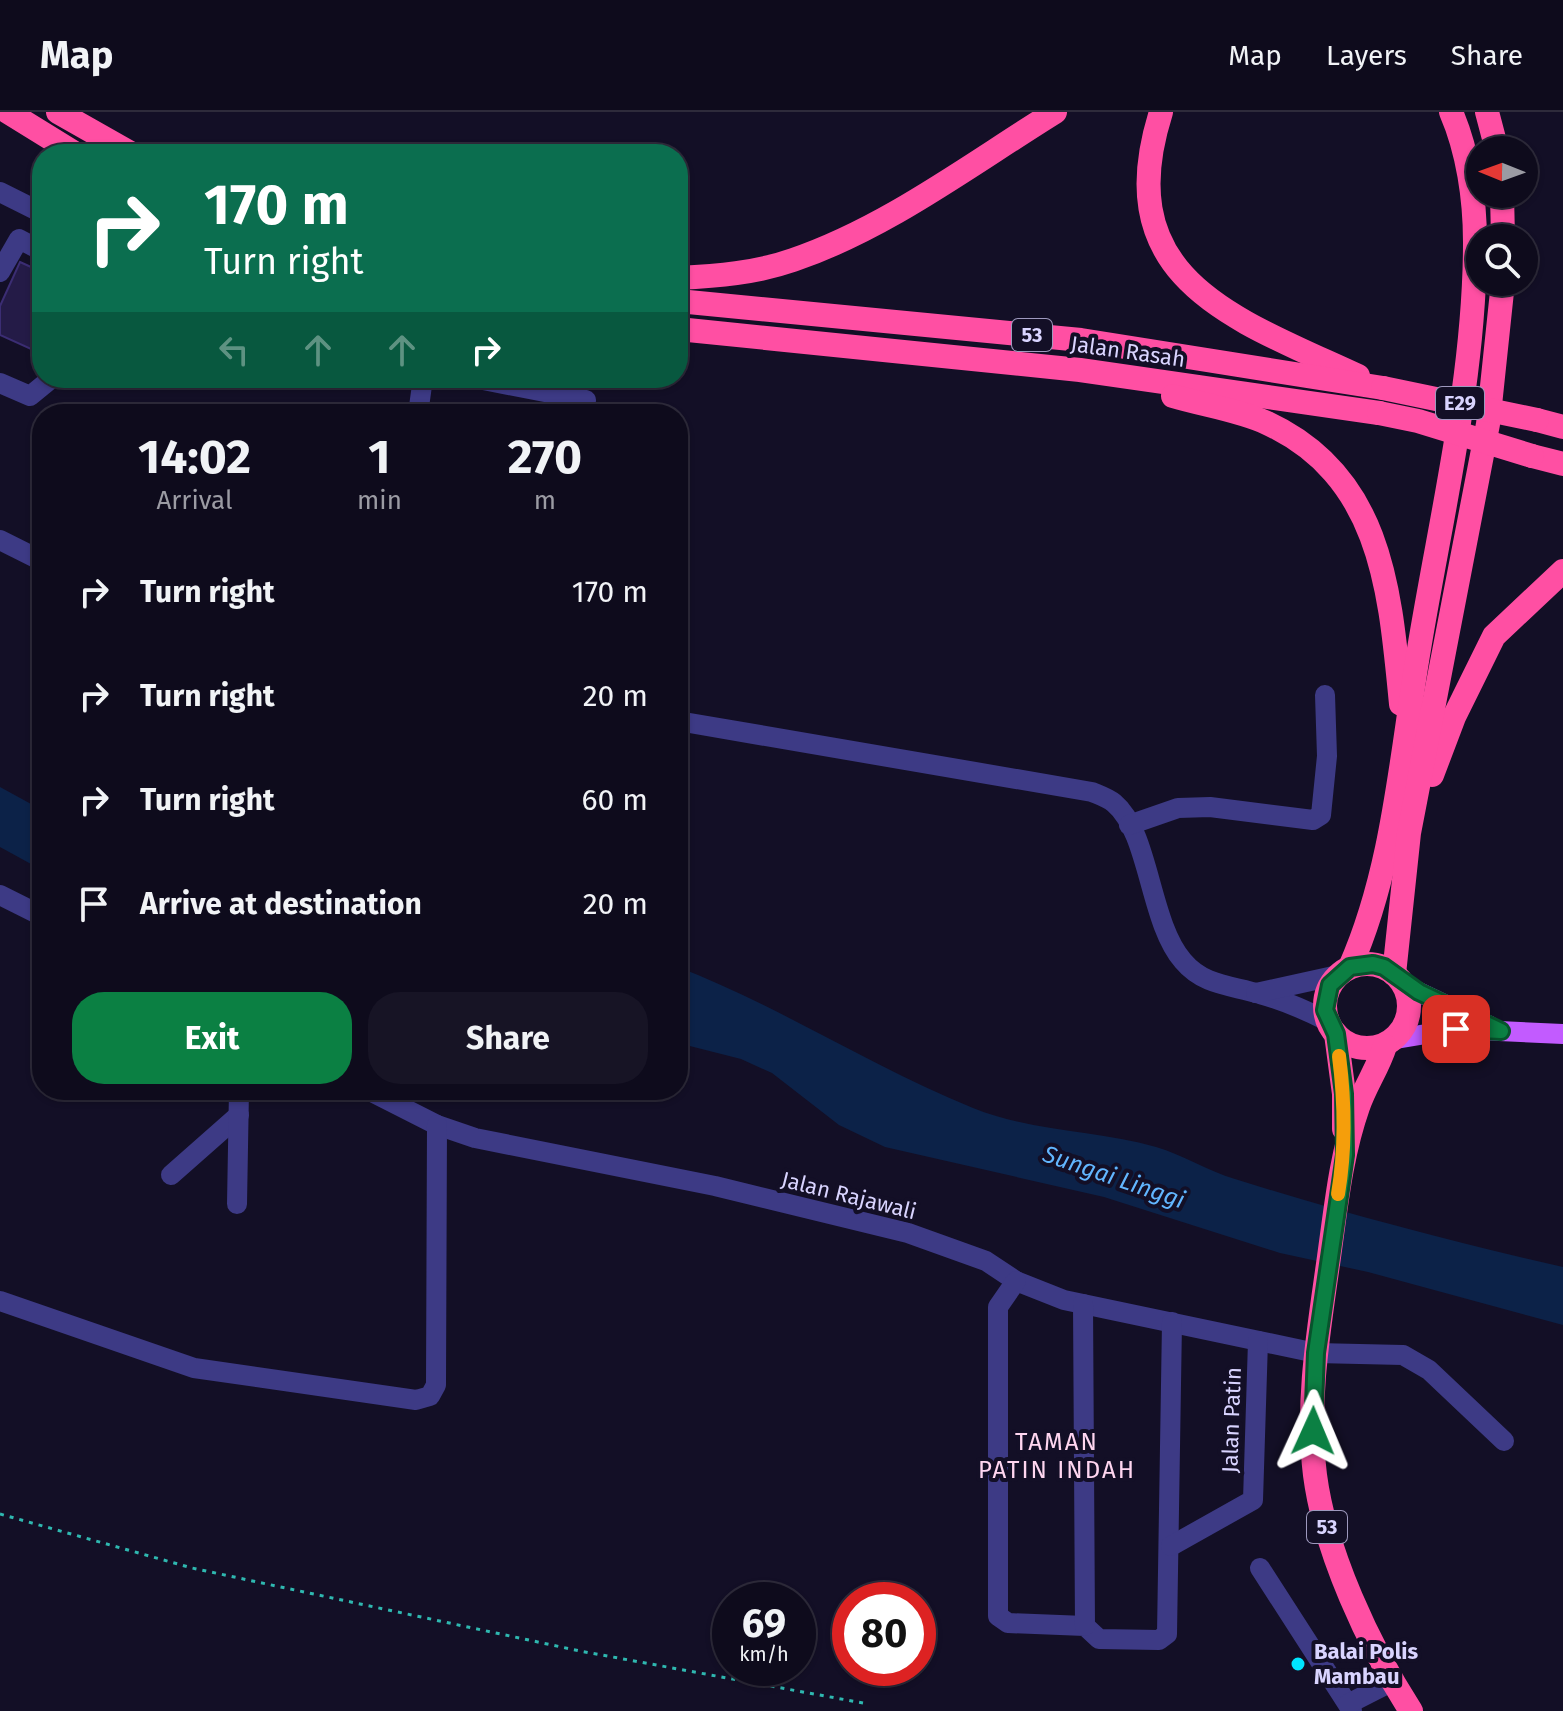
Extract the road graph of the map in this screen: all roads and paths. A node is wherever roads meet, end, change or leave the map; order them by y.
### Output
1 (8, 112) edge
2 (1055, 112) edge
3 (1161, 112) edge
4 (1451, 112) edge
5 (1487, 112) edge
6 (60, 113) edge
7 (1493, 136) edge
8 (60, 144) edge
9 (114, 144) edge
10 (0, 192) edge
11 (32, 208) edge
12 (32, 246) edge
13 (0, 272) edge
14 (688, 277) edge
15 (1502, 296) edge
16 (688, 302) edge
17 (688, 330) edge
18 (1080, 370) junction
19 (0, 383) edge
20 (40, 388) edge
21 (524, 388) edge
22 (1383, 388) junction
23 (586, 400) dead end
24 (1563, 427) edge
25 (1563, 464) edge
26 (0, 540) edge
27 (32, 556) edge
28 (1563, 571) edge
29 (1325, 695) dead end
30 (688, 723) edge
31 (1404, 734) junction
32 (1129, 825) junction
33 (1409, 833) junction
34 (0, 895) edge
35 (32, 911) edge
36 (1344, 971) junction
37 (1398, 979) junction
38 (1256, 993) junction
39 (1332, 1028) junction
40 (1501, 1031) junction
41 (1563, 1034) edge
42 (1388, 1043) junction
43 (239, 1100) edge
44 (388, 1100) edge
45 (239, 1115) junction
46 (437, 1125) junction
47 (1345, 1155) junction
48 (171, 1175) dead end
49 (237, 1204) dead end
50 (1016, 1281) junction
51 (0, 1301) edge
52 (1083, 1304) junction
53 (1172, 1322) junction
54 (1258, 1341) junction
55 (1316, 1353) junction
56 (1504, 1441) dead end
57 (0, 1514) edge
58 (1171, 1546) junction
59 (1260, 1568) dead end
60 (1085, 1626) junction
61 (1393, 1681) junction
62 (863, 1703) dead end
63 (1350, 1707) edge
64 (1411, 1711) edge

1 - 8 highway
2 - 14 highway
3 - 22 highway
4 - 31 highway
5 - 7 highway
6 - 9 highway
10 - 11 street
12 - 13 street
15 - 33 highway
16 - 22 highway, Jalan Rasah / 53
17 - 18 highway, Jalan Rasah / 53
18 - 25 highway, Jalan Rasah / 53, bridge
18 - 31 highway
19 - 20 street
21 - 23 street
22 - 24 highway, Jalan Rasah / E29, bridge
26 - 27 street
28 - 33 highway
29 - 32 street
30 - 32 street
31 - 36 highway, 53
32 - 38 street
33 - 37 highway, 53
34 - 35 street
36 - 37 highway
36 - 38 street
36 - 39 highway, 53
37 - 40 main road
37 - 42 highway, 53
38 - 39 street
39 - 42 highway
39 - 47 highway, 53
40 - 41 main road
40 - 42 main road
42 - 47 highway, 53
43 - 45 street
44 - 46 street, Jalan Rajawali
45 - 48 street
45 - 49 street
46 - 50 street, Jalan Rajawali
46 - 51 street
47 - 55 highway, 53
50 - 52 street, Jalan Rajawali
50 - 60 street
52 - 53 street, Jalan Rajawali
52 - 60 street
53 - 54 street, Jalan Rajawali
53 - 58 street
54 - 55 street, Jalan Rajawali
54 - 58 street, Jalan Patin
55 - 56 street, Jalan Rajawali
55 - 61 highway, 53
57 - 62 path
58 - 60 street
59 - 63 street
61 - 63 street
61 - 64 highway, 53

